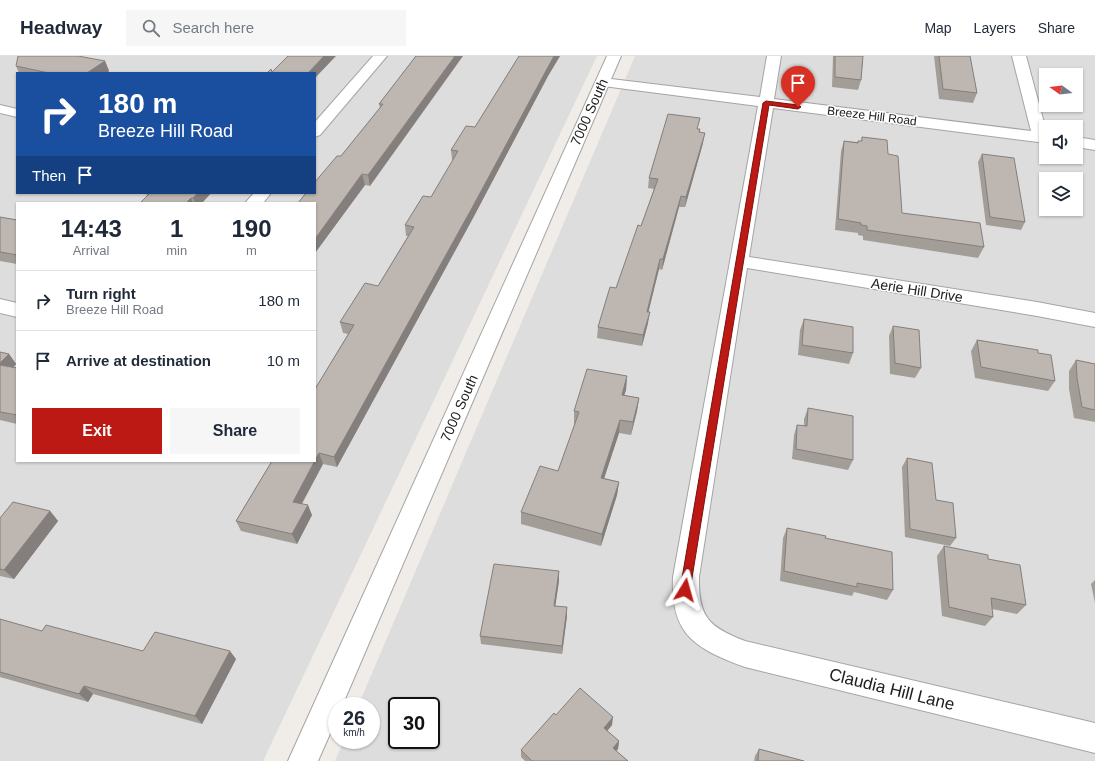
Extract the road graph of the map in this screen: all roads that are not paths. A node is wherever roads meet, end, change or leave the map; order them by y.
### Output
1 (380, 56) edge
2 (614, 56) edge
3 (774, 56) edge
4 (1019, 56) edge
5 (603, 82) junction
6 (766, 103) junction
7 (0, 109) edge
8 (16, 113) edge
9 (1039, 124) edge
10 (316, 131) edge
11 (1039, 137) edge
12 (1083, 143) edge
13 (1095, 145) edge
14 (262, 194) edge
15 (255, 202) edge
16 (739, 261) junction
17 (0, 306) edge
18 (16, 310) edge
19 (1095, 320) edge
20 (1095, 738) edge
21 (303, 761) edge

1 - 10 street
2 - 5 street, 7000 South
3 - 6 street
4 - 9 street
5 - 6 street, Breeze Hill Road
5 - 21 street, 7000 South
6 - 11 street, Breeze Hill Road
6 - 16 street
7 - 8 street
12 - 13 street
14 - 15 street
16 - 19 street, Aerie Hill Drive
16 - 20 street, Claudia Hill Lane
17 - 18 street

